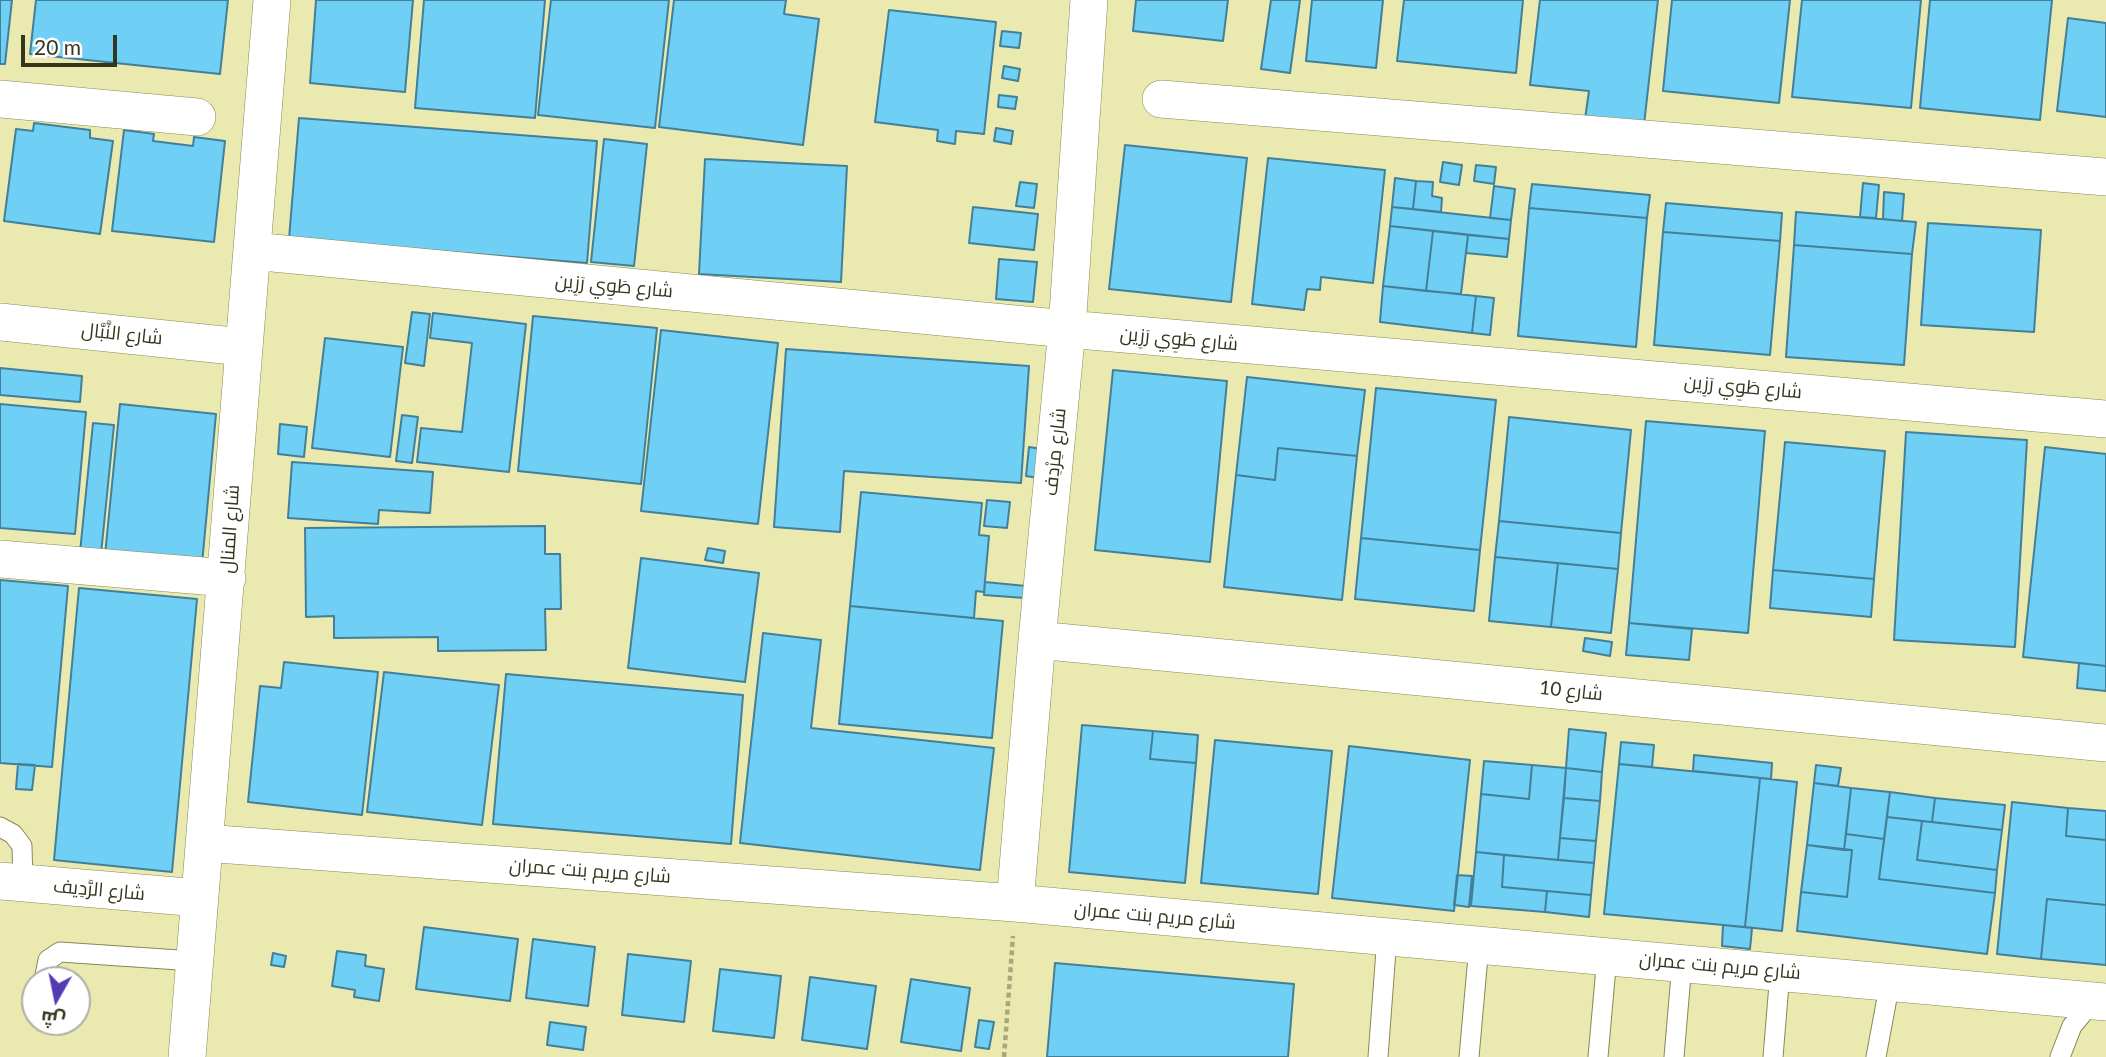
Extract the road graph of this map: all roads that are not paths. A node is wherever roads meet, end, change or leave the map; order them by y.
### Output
1 (272, 0) edge
2 (1089, 0) edge
3 (0, 99) edge
4 (1161, 99) dead end
5 (197, 117) dead end
6 (2106, 177) edge
7 (252, 251) junction
8 (0, 322) edge
9 (1068, 329) junction
10 (243, 347) junction
11 (2106, 419) edge
12 (0, 559) edge
13 (227, 578) junction
14 (1037, 640) junction
15 (2106, 743) edge
16 (0, 827) edge
17 (204, 843) junction
18 (11, 882) edge
19 (199, 898) junction
20 (1015, 903) junction
21 (1387, 937) junction
22 (1479, 945) junction
23 (1607, 956) junction
24 (194, 961) junction
25 (1682, 963) junction
26 (47, 966) edge
27 (1780, 972) junction
28 (1890, 982) junction
29 (2100, 1001) edge
30 (187, 1057) edge
31 (1378, 1057) edge
32 (1469, 1057) edge
33 (1598, 1057) edge
34 (1674, 1057) edge
35 (1773, 1057) edge
36 (1876, 1057) edge
37 (2060, 1057) edge

1 - 7 street, شارع المنال
2 - 9 street, شارع مِرْدِف
3 - 5 street
4 - 6 street
7 - 9 street, شارع طَوِي رَزِين
7 - 10 street, شارع المنال
8 - 10 street, شارع النَّبَّال
9 - 11 street, شارع طَوِي رَزِين
9 - 14 street, شارع مِرْدِف
10 - 13 street, شارع المنال
12 - 13 street
13 - 17 street, شارع المنال
14 - 15 street, شارع 10
14 - 20 street, شارع مِرْدِف
16 - 18 lane
17 - 19 street, شارع المنال
17 - 20 street, شارع مريم بنت عمران
18 - 19 street, شارع الرَّدِيف
19 - 24 street, شارع المنال
20 - 21 street, شارع مريم بنت عمران
21 - 22 street, شارع مريم بنت عمران
21 - 31 lane
22 - 23 street, شارع مريم بنت عمران
22 - 32 lane
23 - 25 street, شارع مريم بنت عمران
23 - 33 lane
24 - 26 lane
24 - 30 street, شارع المنال
25 - 27 street, شارع مريم بنت عمران
25 - 34 lane
27 - 28 street, شارع مريم بنت عمران
27 - 35 lane
28 - 29 street, شارع مريم بنت عمران
28 - 36 lane
29 - 37 lane

